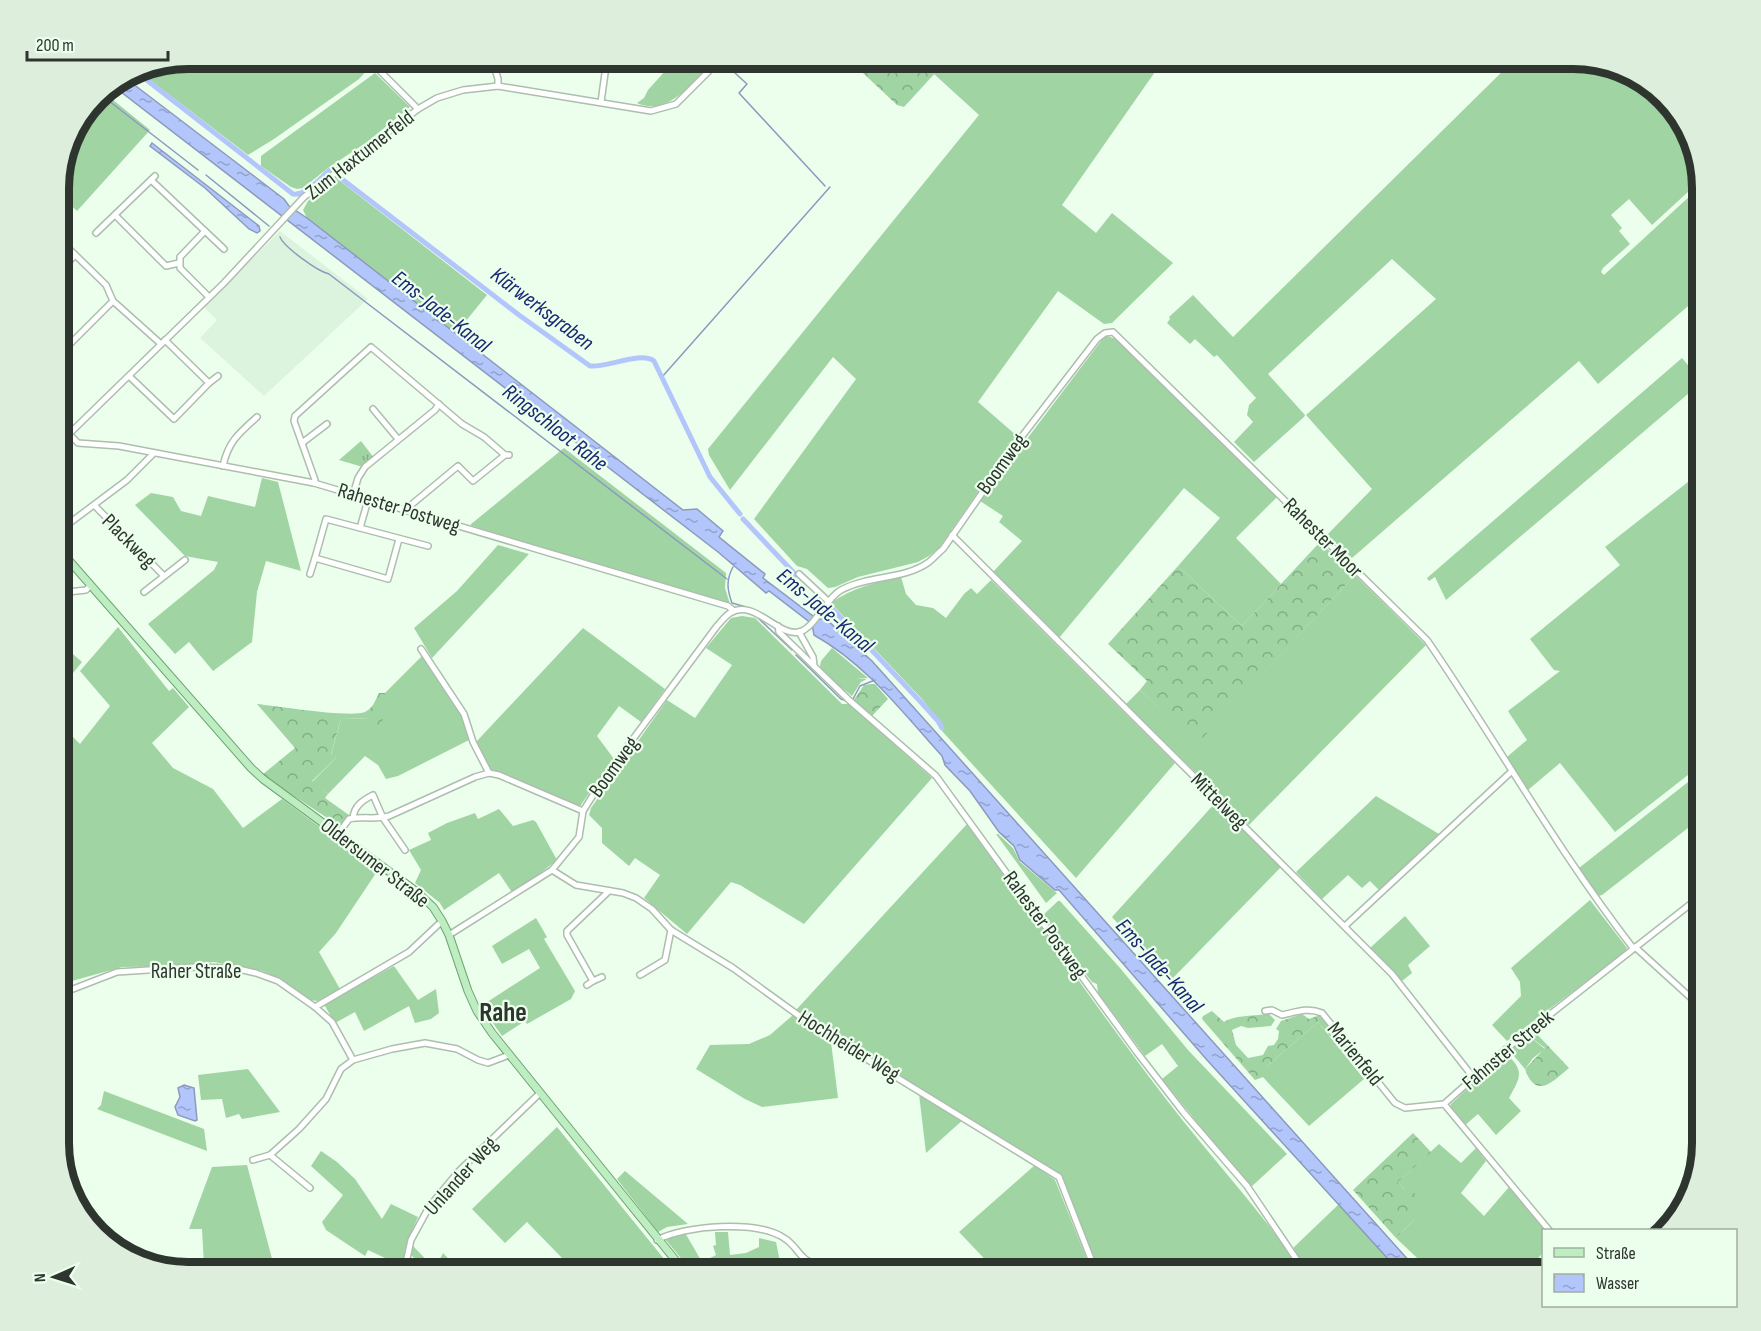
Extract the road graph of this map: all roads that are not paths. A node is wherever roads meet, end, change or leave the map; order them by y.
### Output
1 (379, 69) edge
2 (495, 69) edge
3 (606, 69) edge
4 (710, 69) edge
5 (498, 86) junction
6 (601, 102) junction
7 (418, 109) junction
8 (115, 215) junction
9 (205, 231) junction
10 (96, 233) dead end
11 (69, 249) edge
12 (224, 249) dead end
13 (75, 255) junction
14 (69, 261) edge
15 (179, 263) junction
16 (209, 297) junction
17 (113, 301) junction
18 (1105, 333) joint
19 (163, 342) junction
20 (69, 345) edge
21 (129, 376) junction
22 (218, 376) dead end
23 (209, 383) junction
24 (439, 404) junction
25 (373, 409) dead end
26 (257, 417) dead end
27 (327, 424) dead end
28 (69, 434) joint
29 (398, 439) junction
30 (302, 443) junction
31 (154, 453) junction
32 (223, 466) junction
33 (314, 483) junction
34 (353, 495) junction
35 (368, 500) junction
36 (94, 505) junction
37 (405, 510) junction
38 (69, 524) edge
39 (360, 528) junction
40 (952, 535) junction
41 (399, 539) junction
42 (428, 546) dead end
43 (315, 558) junction
44 (186, 560) dead end
45 (69, 561) edge
46 (310, 574) dead end
47 (799, 574) dead end
48 (164, 576) junction
49 (90, 586) junction
50 (69, 592) edge
51 (144, 592) dead end
52 (828, 601) junction
53 (734, 611) junction
54 (778, 626) junction
55 (799, 632) junction
56 (421, 649) dead end
57 (815, 667) junction
58 (1512, 771) junction
59 (489, 773) junction
60 (583, 811) junction
61 (353, 818) junction
62 (383, 818) junction
63 (338, 834) junction
64 (405, 850) dead end
65 (552, 870) junction
66 (609, 891) junction
67 (1692, 903) edge
68 (442, 921) junction
69 (1345, 926) junction
70 (671, 930) junction
71 (449, 935) junction
72 (1634, 947) junction
73 (640, 975) dead end
74 (602, 977) dead end
75 (593, 981) junction
76 (587, 985) dead end
77 (69, 989) edge
78 (1692, 999) edge
79 (315, 1007) junction
80 (1265, 1011) dead end
81 (509, 1054) junction
82 (353, 1060) junction
83 (1473, 1077) junction
84 (540, 1093) junction
85 (1443, 1104) junction
86 (270, 1155) junction
87 (253, 1160) dead end
88 (310, 1188) dead end
89 (1548, 1229) edge
90 (657, 1240) junction
91 (406, 1262) edge
92 (676, 1262) edge
93 (811, 1262) edge
94 (1092, 1262) edge
95 (1298, 1262) edge

1 - 7 street
2 - 5 street
3 - 6 street
4 - 6 street, Zum Haxtumerfeld
5 - 6 street, Zum Haxtumerfeld
5 - 7 street, Zum Haxtumerfeld
7 - 16 street, Zum Haxtumerfeld
8 - 9 street
8 - 10 street
8 - 15 street
9 - 12 street
9 - 15 street
11 - 13 street
13 - 14 street
13 - 17 street
15 - 16 street
16 - 19 street, Zum Haxtumerfeld
17 - 19 street
17 - 20 street
18 - 40 street, Boomweg
18 - 58 street, Rahester Moor
19 - 21 street, Zum Haxtumerfeld
19 - 23 street
21 - 23 street
21 - 28 street, Zum Haxtumerfeld
22 - 23 street
24 - 29 street
24 - 30 street
24 - 37 street
25 - 29 street
26 - 32 street
27 - 30 street
28 - 31 street, Rahester Postweg
29 - 34 street
30 - 33 street
31 - 32 street, Rahester Postweg
31 - 36 street
32 - 33 street, Rahester Postweg
33 - 34 street, Rahester Postweg
34 - 35 street, Rahester Postweg
35 - 37 street, Rahester Postweg
35 - 39 street
36 - 38 street
36 - 48 street, Plackweg
37 - 53 street, Rahester Postweg
39 - 41 street
39 - 43 street
40 - 52 street, Boomweg
40 - 69 street, Mittelweg
41 - 42 street
41 - 43 street
43 - 46 street
44 - 48 street, Plackweg
45 - 49 main road, Oldersumer Straße
47 - 52 street
48 - 51 street, Plackweg
49 - 50 street
49 - 63 main road, Oldersumer Straße
52 - 55 street, Boomweg
53 - 54 street
53 - 60 street, Boomweg
54 - 55 street
54 - 57 street, Rahester Postweg
55 - 57 street
56 - 59 street
57 - 95 street, Rahester Postweg
58 - 69 street
58 - 72 street, Rahester Moor
59 - 60 street
59 - 62 street
60 - 65 street, Boomweg
61 - 62 street
61 - 62 street
61 - 63 street
62 - 64 street
63 - 68 main road, Oldersumer Straße
65 - 66 street, Hochheider Weg
65 - 71 street, Boomweg
66 - 70 street, Hochheider Weg
66 - 75 street
67 - 72 street, Fahnster Streek
68 - 71 main road, Oldersumer Straße
68 - 79 street
69 - 83 street, Mittelweg
70 - 73 street
70 - 94 street, Hochheider Weg
71 - 81 main road, Oldersumer Straße
72 - 78 street, Rahester Moor
72 - 83 street, Fahnster Streek
74 - 75 street
75 - 76 street
77 - 79 street, Raher Straße
79 - 82 street, Raher Straße
80 - 85 street, Marienfeld
81 - 82 street
81 - 84 main road, Oldersumer Straße
82 - 86 street
83 - 85 street, Fahnster Streek
84 - 90 main road, Oldersumer Straße
84 - 91 street, Unlander Weg
85 - 89 street, Fahnster Streek
86 - 87 street
86 - 88 street
90 - 92 main road, Oldersumer Straße
90 - 93 street

